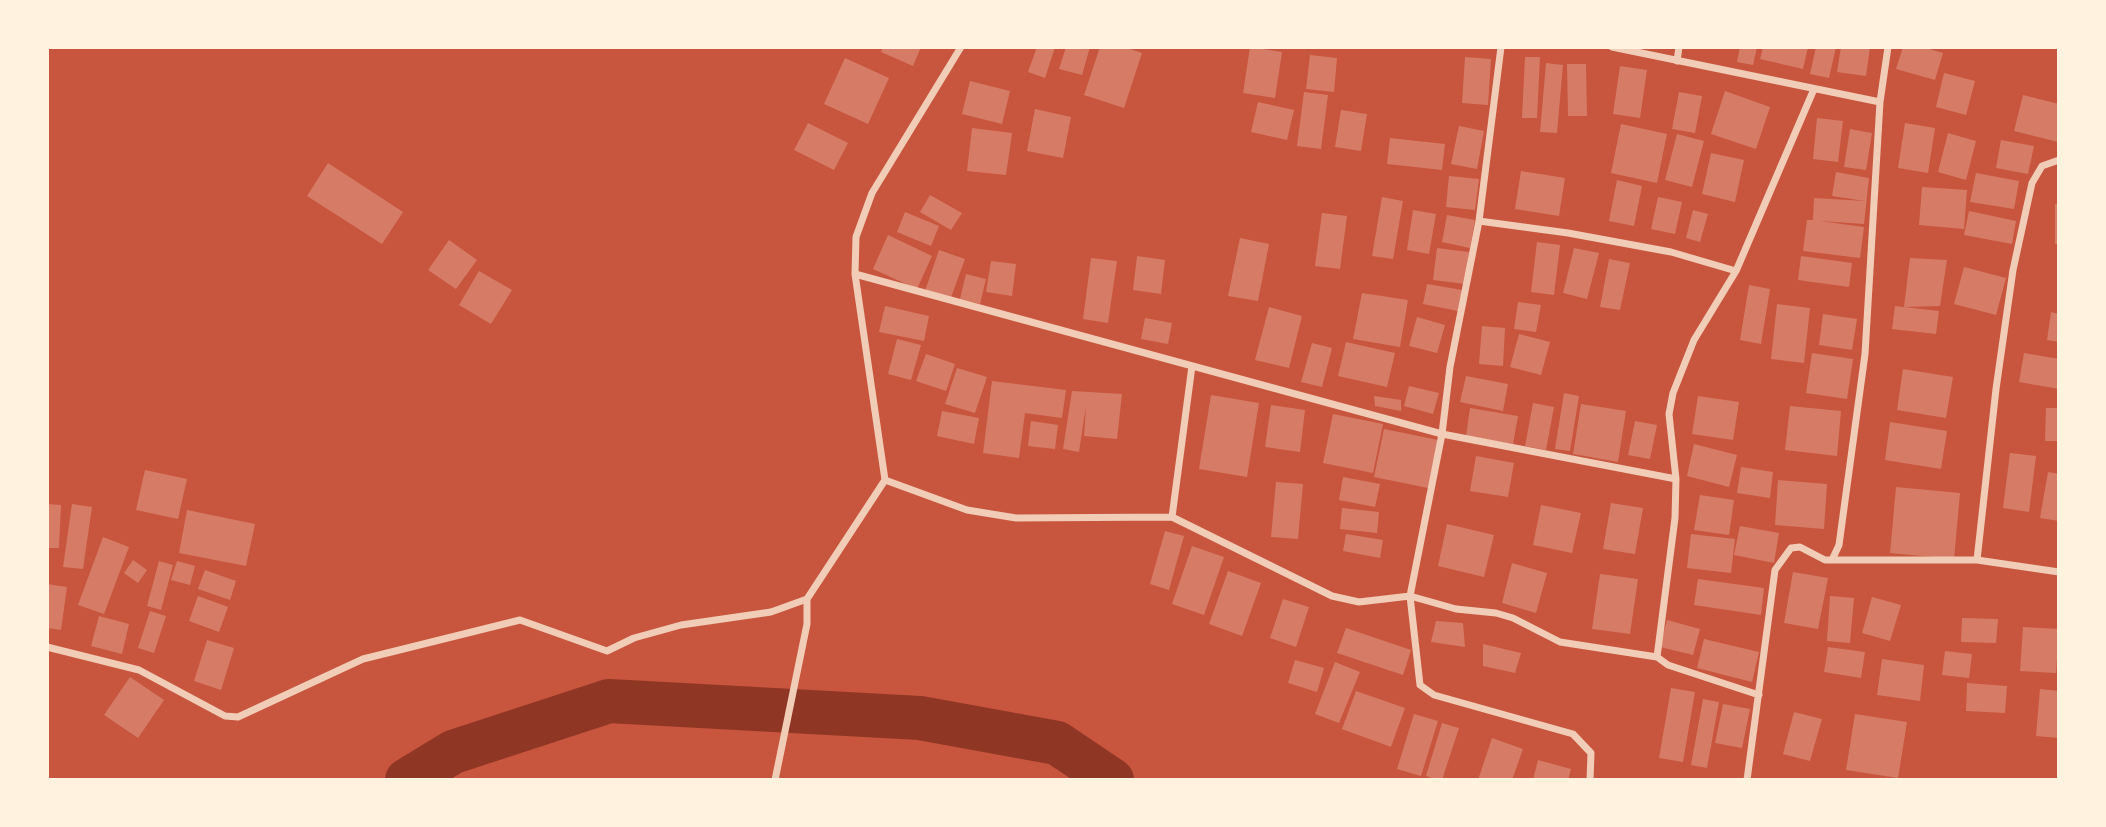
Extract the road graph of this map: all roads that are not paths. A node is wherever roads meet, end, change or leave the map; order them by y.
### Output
1 (961, 47) edge
2 (1500, 47) edge
3 (1612, 47) edge
4 (1679, 47) edge
5 (1888, 47) edge
6 (1677, 61) junction
7 (1814, 89) junction
8 (1880, 102) junction
9 (2059, 160) edge
10 (1479, 221) junction
11 (1736, 271) junction
12 (855, 274) junction
13 (1192, 366) junction
14 (1442, 433) junction
15 (1676, 479) junction
16 (885, 480) junction
17 (1172, 517) junction
18 (1832, 560) junction
19 (1977, 560) junction
20 (2059, 572) edge
21 (1410, 596) junction
22 (807, 599) junction
23 (47, 647) edge
24 (1657, 657) junction
25 (1759, 695) junction
26 (776, 778) edge
27 (1590, 780) edge
28 (1747, 780) edge

1 - 12 street
2 - 10 street
3 - 6 street
4 - 6 street
5 - 8 street
6 - 7 street
7 - 8 street
7 - 11 street
8 - 18 street
9 - 19 street
10 - 11 street
10 - 14 street
11 - 15 street
12 - 13 street
12 - 16 street
13 - 14 street
13 - 17 street
14 - 15 street
14 - 21 street
15 - 24 street
16 - 17 street
16 - 22 street
17 - 21 street
18 - 19 street
18 - 25 street
19 - 20 street
21 - 24 street
21 - 27 street
22 - 23 street
22 - 26 street
24 - 25 street
25 - 28 street

